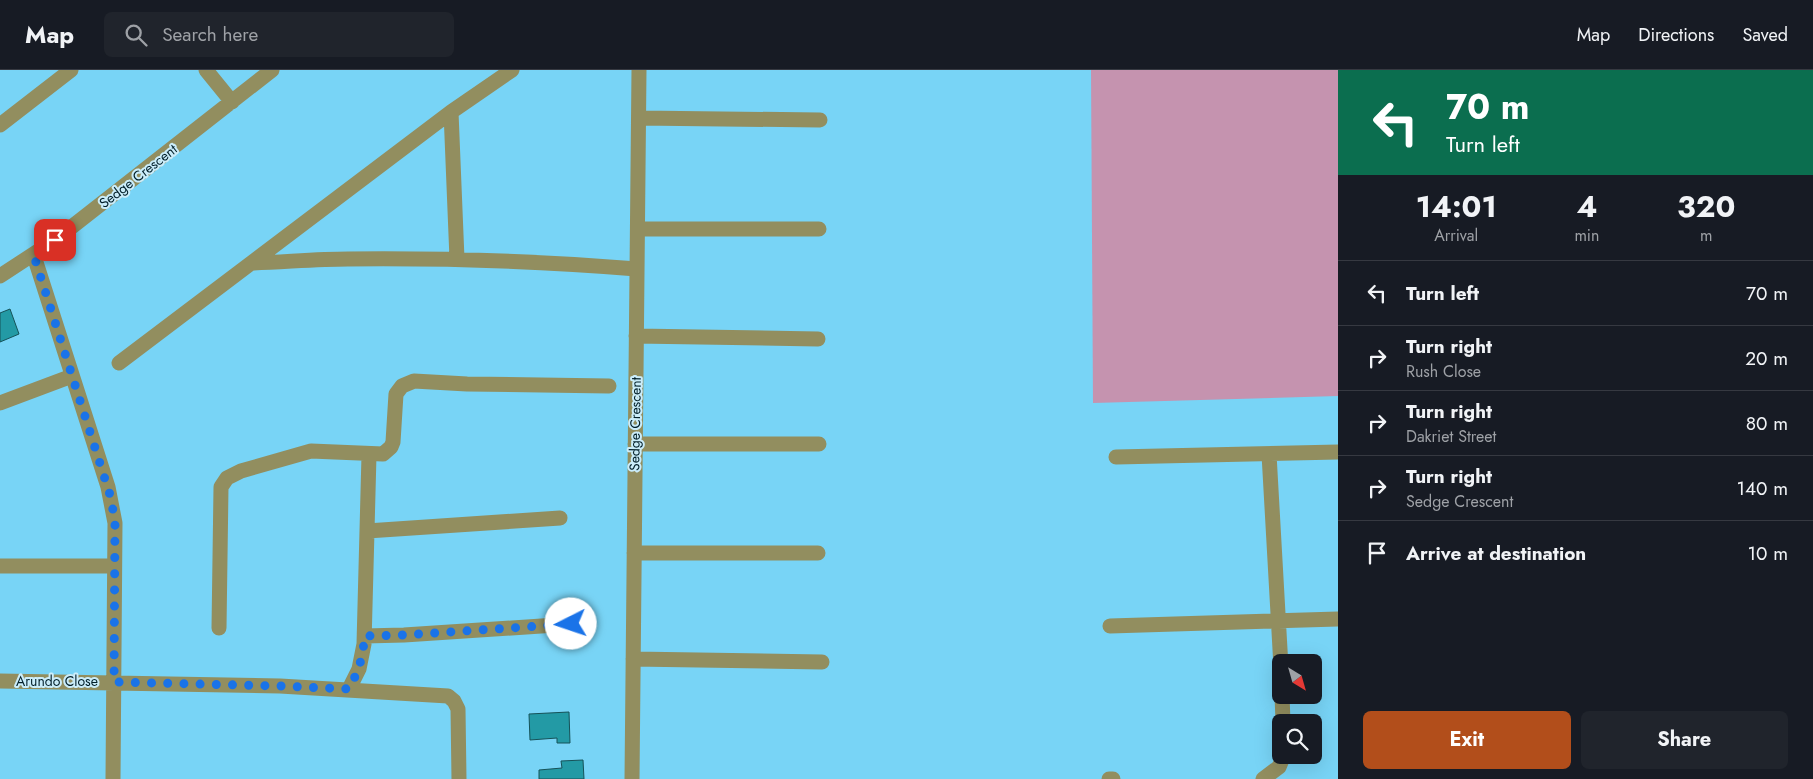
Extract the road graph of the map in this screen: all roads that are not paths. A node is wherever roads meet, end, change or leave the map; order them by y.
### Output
1 (71, 70) edge
2 (206, 70) edge
3 (272, 70) edge
4 (512, 70) edge
5 (639, 70) edge
6 (232, 102) junction
7 (451, 112) junction
8 (639, 118) junction
9 (820, 120) dead end
10 (0, 125) edge
11 (638, 229) junction
12 (819, 229) dead end
13 (34, 256) junction
14 (457, 259) junction
15 (253, 263) junction
16 (637, 269) junction
17 (0, 276) edge
18 (636, 336) junction
19 (818, 339) dead end
20 (119, 363) dead end
21 (72, 376) junction
22 (609, 386) dead end
23 (0, 403) edge
24 (635, 444) junction
25 (819, 444) dead end
26 (1338, 452) edge
27 (1269, 454) junction
28 (369, 455) junction
29 (1116, 457) dead end
30 (560, 518) dead end
31 (367, 530) junction
32 (818, 552) dead end
33 (634, 553) junction
34 (0, 566) edge
35 (114, 566) junction
36 (1338, 619) edge
37 (1279, 621) junction
38 (571, 624) dead end
39 (1110, 626) dead end
40 (219, 628) dead end
41 (364, 636) junction
42 (1280, 654) edge
43 (633, 659) junction
44 (822, 662) dead end
45 (0, 681) edge
46 (114, 682) junction
47 (349, 689) junction
48 (1281, 764) edge
49 (112, 779) edge
50 (458, 779) edge
51 (632, 779) edge
52 (1109, 779) edge
53 (1113, 779) edge
54 (1262, 779) edge

1 - 10 street
2 - 6 street
3 - 6 street, Sedge Crescent
4 - 7 street
5 - 8 street, Sedge Crescent
6 - 13 street, Sedge Crescent
7 - 14 street
7 - 15 street
8 - 9 street
8 - 11 street, Sedge Crescent
11 - 12 street
11 - 16 street, Sedge Crescent
13 - 17 street, Sedge Crescent
13 - 21 street
14 - 15 street
14 - 16 street
15 - 20 street
16 - 18 street, Sedge Crescent
18 - 19 street
18 - 24 street, Sedge Crescent
21 - 23 street
21 - 35 street
22 - 28 street
24 - 25 street
24 - 33 street, Sedge Crescent
26 - 27 street
27 - 29 street
27 - 37 street
28 - 31 street
28 - 40 street
30 - 31 street
31 - 41 street
32 - 33 street
33 - 43 street, Sedge Crescent
34 - 35 street
35 - 46 street
36 - 37 street
37 - 39 street
37 - 42 street
38 - 41 street
41 - 47 street
43 - 44 street
43 - 51 street, Sedge Crescent
45 - 46 street, Arundo Close
46 - 47 street, Arundo Close
46 - 49 street
47 - 50 street, Arundo Close
48 - 54 street
52 - 53 street

